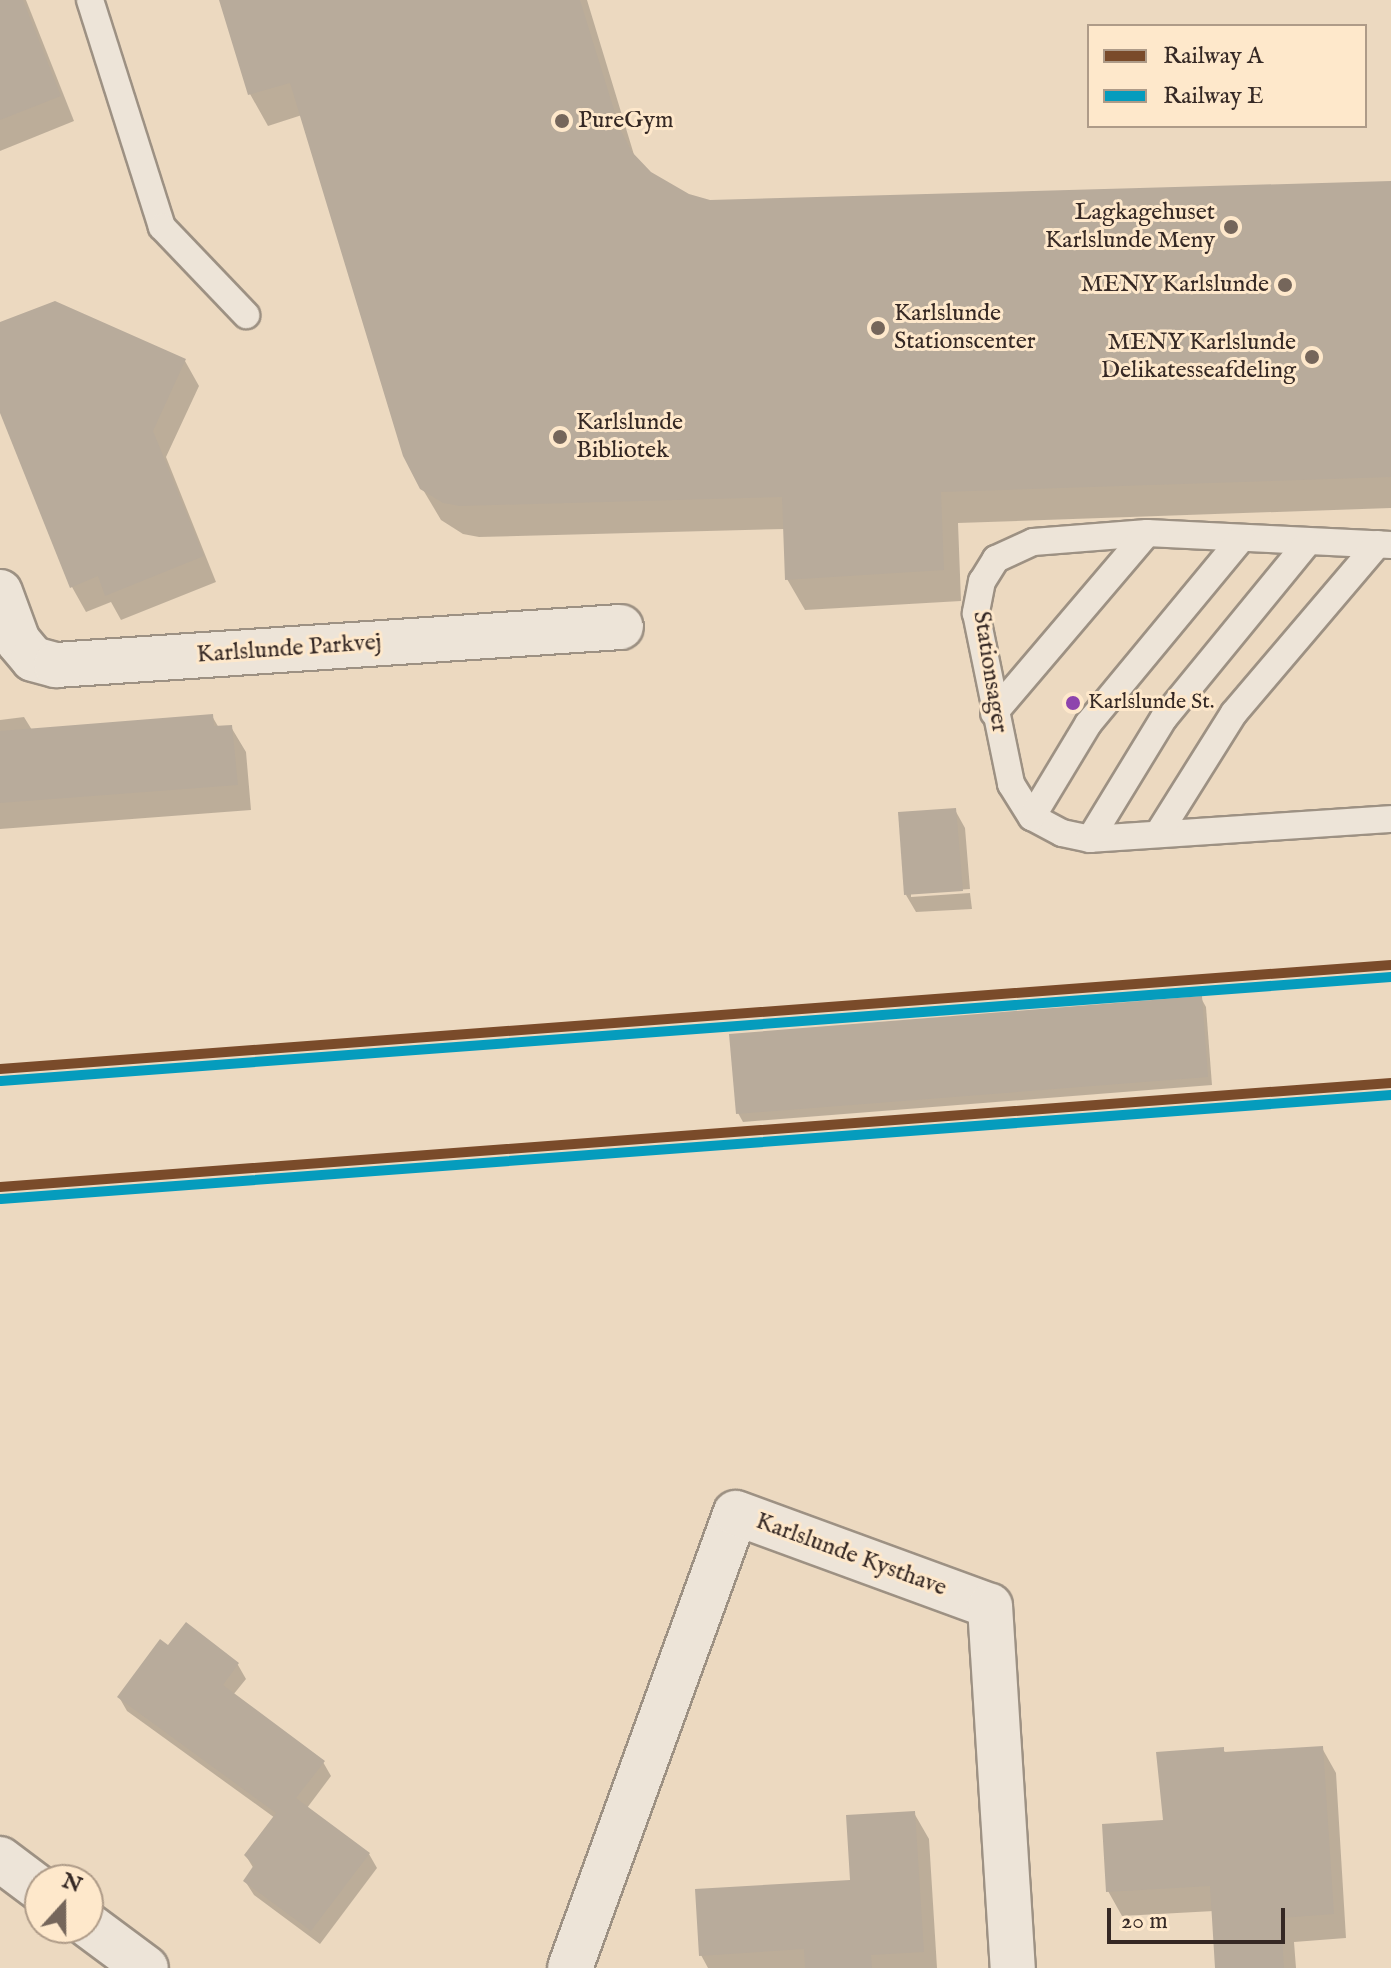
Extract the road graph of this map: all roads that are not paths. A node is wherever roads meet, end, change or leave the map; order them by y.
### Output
1 (90, 0) edge
2 (246, 315) dead end
3 (1147, 533) junction
4 (1242, 538) junction
5 (1307, 543) junction
6 (1384, 544) edge
7 (0, 592) edge
8 (621, 627) dead end
9 (994, 713) junction
10 (1032, 817) junction
11 (1391, 819) edge
12 (1158, 834) junction
13 (1090, 839) junction
14 (0, 1859) edge
15 (24, 1877) edge
16 (104, 1937) edge
17 (146, 1968) edge
18 (570, 1968) edge
19 (1013, 1968) edge

1 - 2 lane
3 - 4 lane, Stationsager
3 - 9 lane
3 - 9 lane, Stationsager
4 - 5 lane, Stationsager
4 - 10 lane
5 - 6 lane, Stationsager
5 - 13 lane
6 - 12 lane
7 - 8 street, Karlslunde Parkvej
9 - 10 lane, Stationsager
10 - 13 lane
11 - 12 lane
12 - 13 lane
14 - 15 street
16 - 17 street
18 - 19 street, Karlslunde Kysthave

